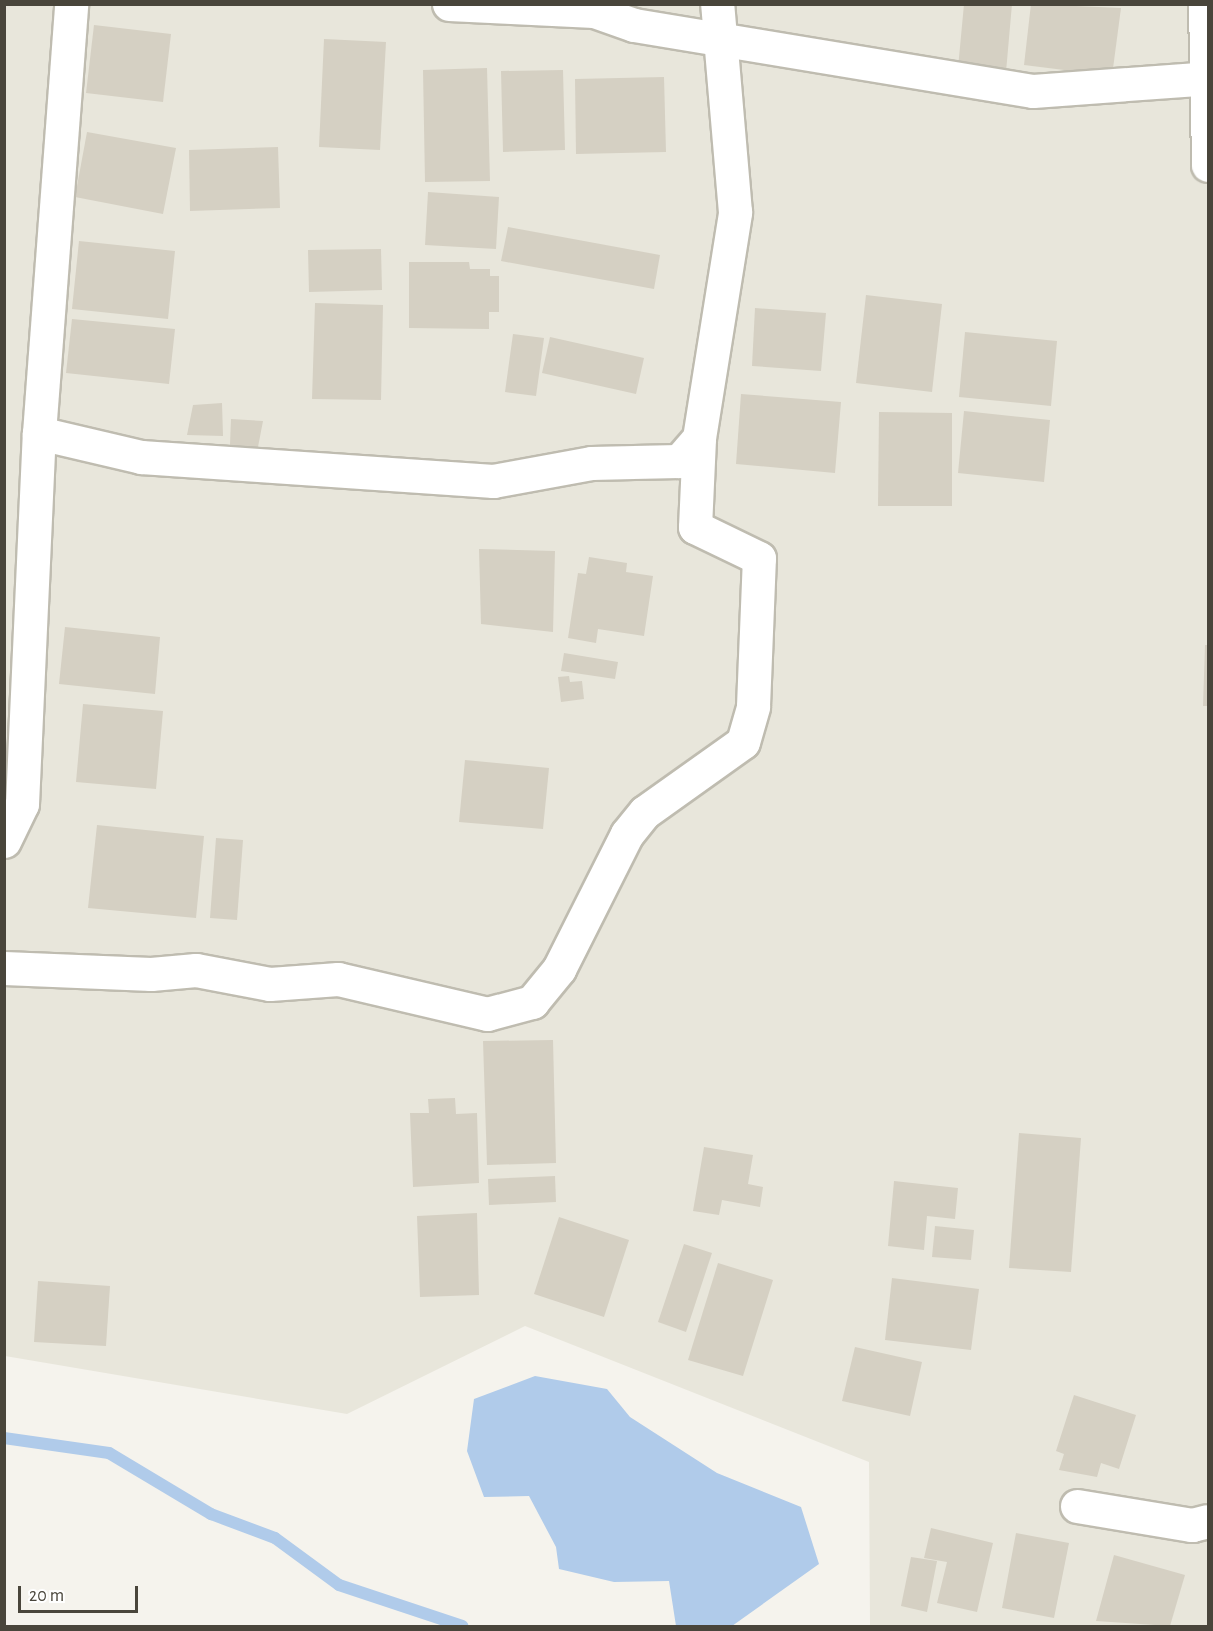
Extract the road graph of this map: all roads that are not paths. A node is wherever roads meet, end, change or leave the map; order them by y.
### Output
1 (71, 4) edge
2 (449, 4) edge
3 (717, 4) edge
4 (1205, 4) edge
5 (718, 38) junction
6 (1206, 78) edge
7 (1209, 165) edge
8 (39, 433) junction
9 (699, 438) junction
10 (4, 841) edge
11 (4, 968) edge
12 (1077, 1506) dead end
13 (1209, 1521) edge

1 - 8 street
2 - 5 street
3 - 5 street
4 - 6 street
5 - 6 street
5 - 9 street
6 - 7 street
8 - 9 street
8 - 10 street
9 - 11 street
12 - 13 street

